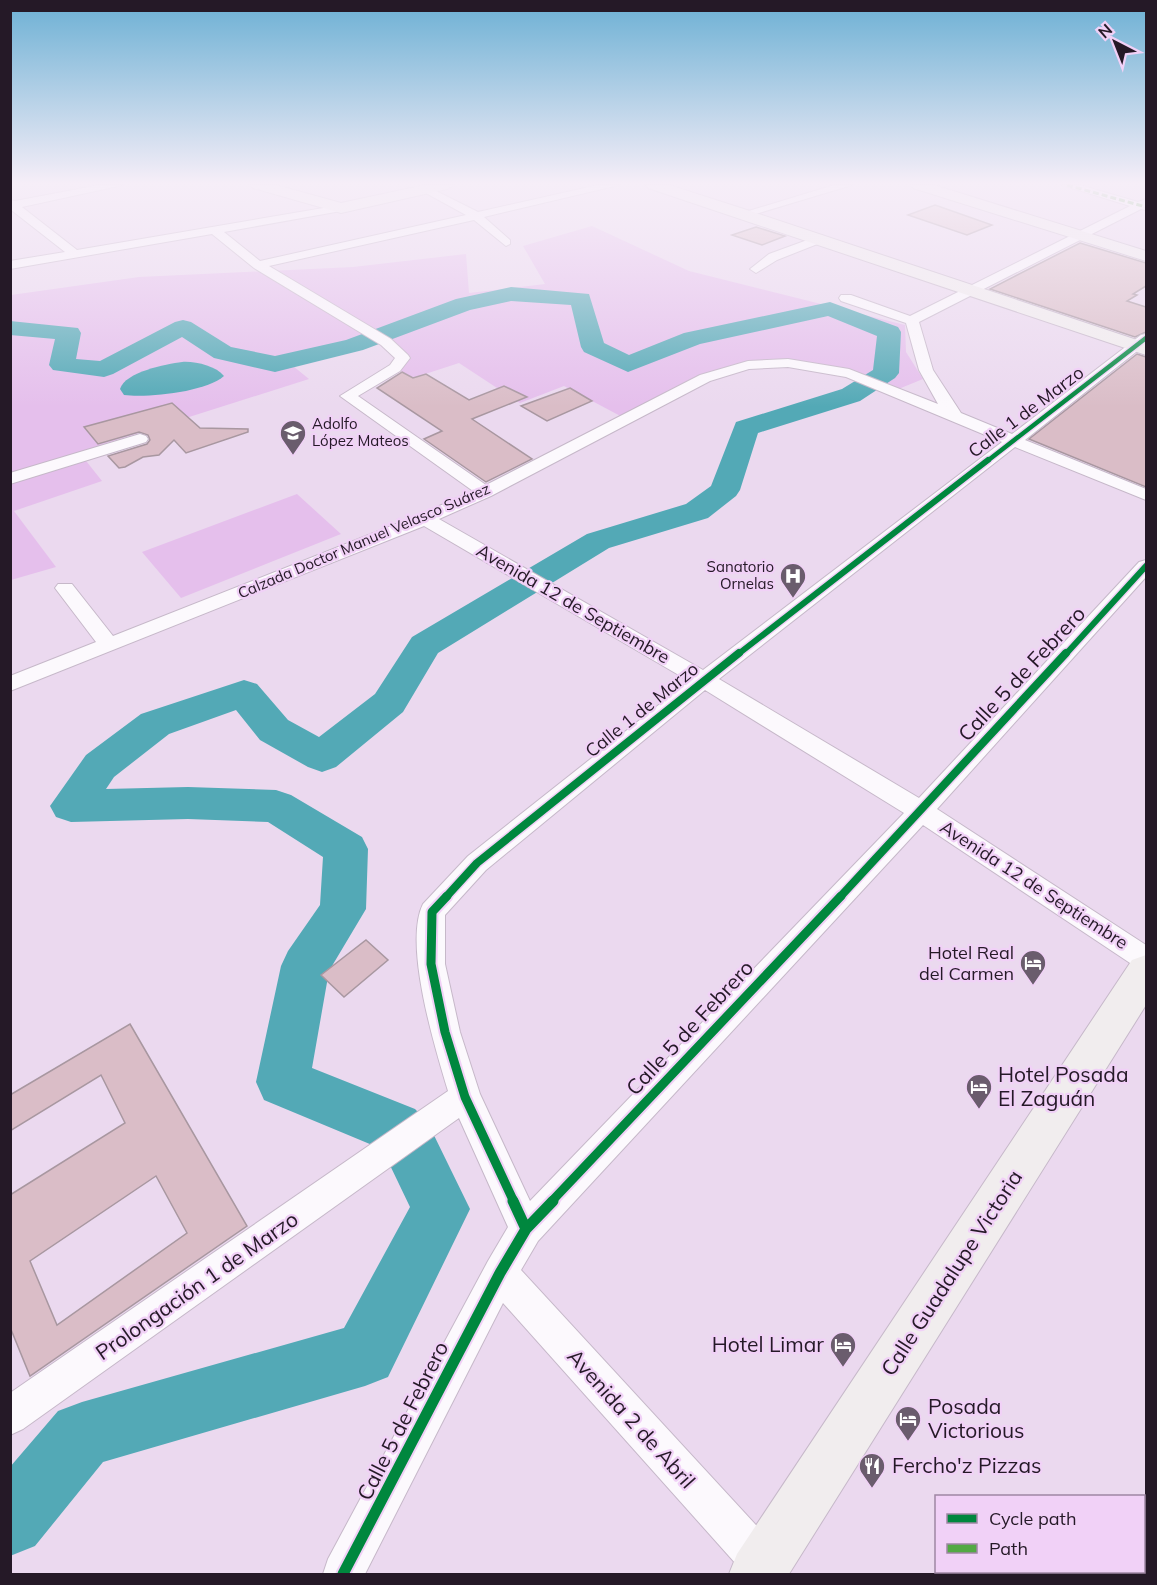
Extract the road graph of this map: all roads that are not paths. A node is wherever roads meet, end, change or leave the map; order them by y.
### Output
1 (46, 259) edge
2 (251, 259) edge
3 (285, 259) edge
4 (770, 259) edge
5 (878, 259) edge
6 (1034, 259) edge
7 (10, 265) edge
8 (258, 265) junction
9 (756, 269) dead end
10 (969, 291) junction
11 (846, 298) dead end
12 (912, 321) junction
13 (1143, 344) edge
14 (954, 415) junction
15 (140, 439) dead end
16 (1013, 440) junction
17 (10, 479) edge
18 (485, 492) junction
19 (1146, 495) edge
20 (425, 519) junction
21 (1146, 566) edge
22 (65, 588) dead end
23 (109, 645) junction
24 (704, 680) junction
25 (10, 684) edge
26 (921, 811) junction
27 (1146, 959) edge
28 (1146, 972) edge
29 (465, 1097) junction
30 (526, 1229) junction
31 (500, 1274) junction
32 (10, 1416) edge
33 (760, 1570) edge
34 (343, 1575) edge

1 - 7 street
2 - 8 street
3 - 8 street
4 - 9 street
5 - 10 main road
6 - 10 street
8 - 18 street
10 - 12 street
10 - 13 main road
11 - 12 street
12 - 14 street
13 - 16 street, Calle 1 de Marzo
14 - 16 street, Calzada Doctor Manuel Velasco Suárez
14 - 18 street, Calzada Doctor Manuel Velasco Suárez
15 - 17 street
16 - 19 street, Calzada Doctor Manuel Velasco Suárez
16 - 24 street, Calle 1 de Marzo
18 - 20 street, Calzada Doctor Manuel Velasco Suárez
20 - 23 street, Calzada Doctor Manuel Velasco Suárez
20 - 24 street, Avenida 12 de Septiembre
21 - 26 street, Calle 5 de Febrero
22 - 23 street
23 - 25 street, Calzada Doctor Manuel Velasco Suárez
24 - 26 street, Avenida 12 de Septiembre
24 - 29 street, Calle 1 de Marzo
26 - 27 street, Avenida 12 de Septiembre
26 - 30 street, Calle 5 de Febrero
28 - 33 main road, Calle Guadalupe Victoria
29 - 30 street, Calle 1 de Marzo
29 - 32 street, Prolongación 1 de Marzo
30 - 31 street, Calle 5 de Febrero
31 - 33 street, Avenida 2 de Abril
31 - 34 street, Calle 5 de Febrero

